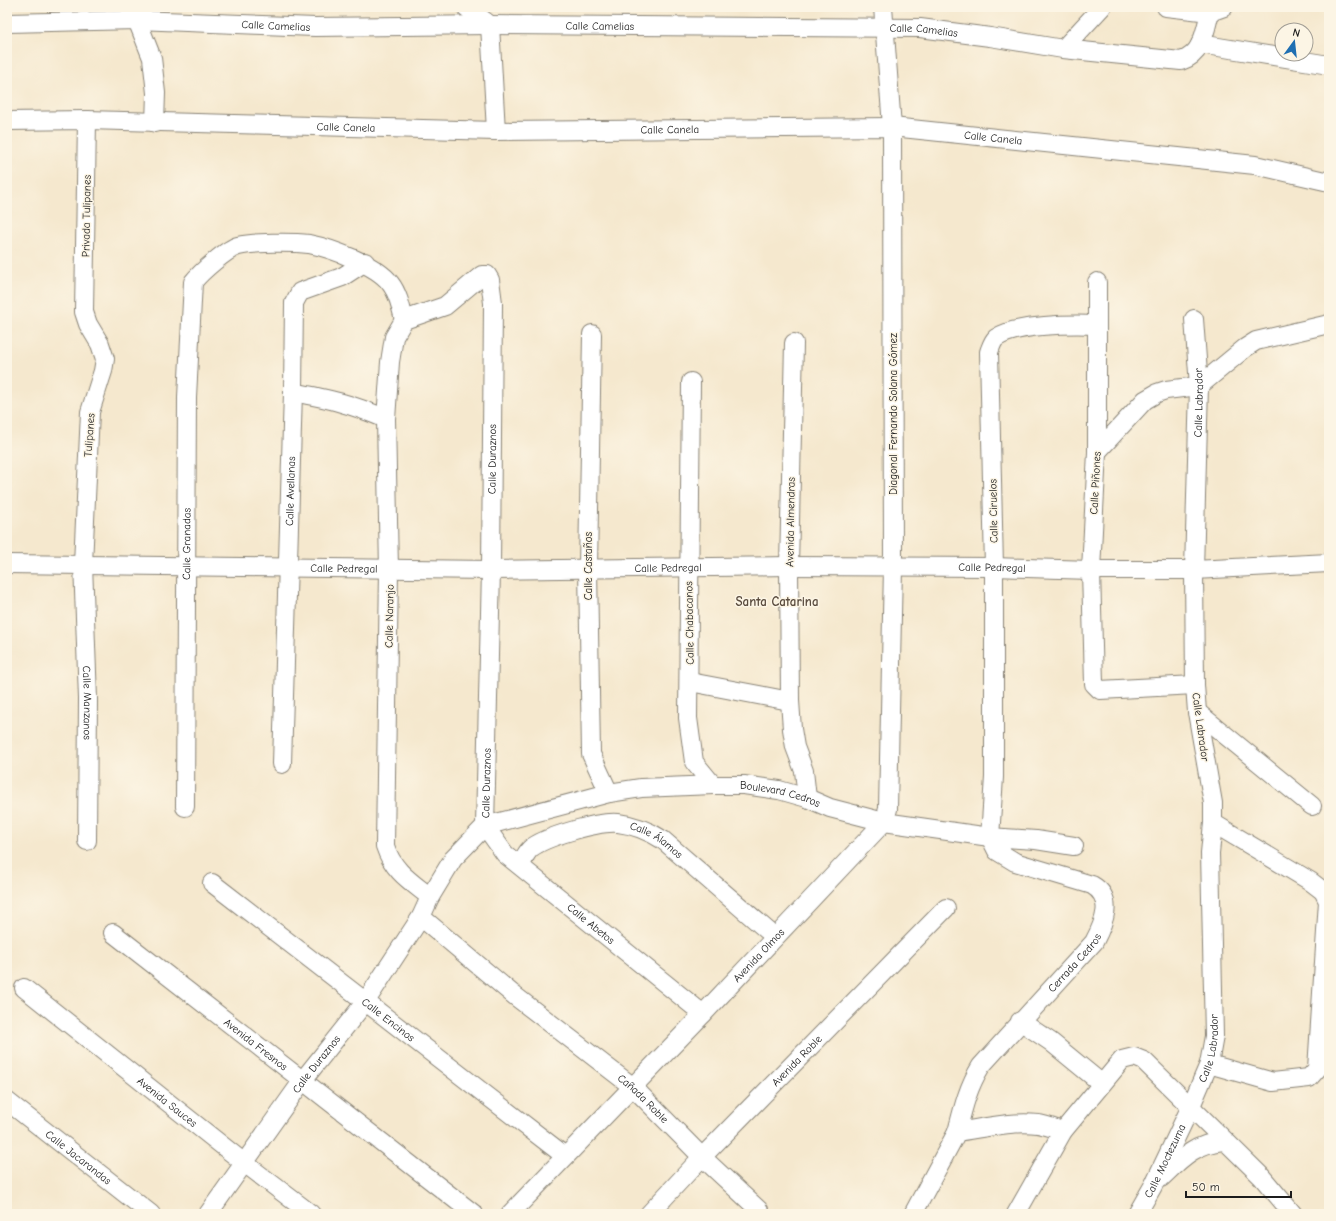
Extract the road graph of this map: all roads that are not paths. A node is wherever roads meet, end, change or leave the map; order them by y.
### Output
1 (466, 7) edge
2 (883, 7) edge
3 (1102, 7) edge
4 (1166, 7) edge
5 (1217, 9) edge
6 (136, 20) junction
7 (7, 23) edge
8 (490, 25) junction
9 (884, 28) junction
10 (1063, 49) junction
11 (1195, 51) junction
12 (1329, 65) edge
13 (87, 120) junction
14 (7, 121) edge
15 (155, 123) junction
16 (892, 127) junction
17 (496, 131) junction
18 (1329, 182) edge
19 (364, 262) junction
20 (1097, 282) dead end
21 (84, 312) joint
22 (1194, 319) dead end
23 (404, 320) junction
24 (1329, 324) edge
25 (1097, 325) junction
26 (592, 334) dead end
27 (794, 343) dead end
28 (691, 382) dead end
29 (1199, 386) junction
30 (293, 392) junction
31 (386, 419) junction
32 (1097, 452) junction
33 (1329, 562) edge
34 (7, 564) edge
35 (83, 564) junction
36 (789, 566) junction
37 (994, 566) junction
38 (186, 567) junction
39 (688, 567) junction
40 (893, 567) junction
41 (288, 568) junction
42 (588, 568) junction
43 (390, 570) junction
44 (491, 570) junction
45 (1091, 570) junction
46 (1194, 570) junction
47 (690, 682) junction
48 (1195, 685) junction
49 (790, 701) junction
50 (1197, 712) junction
51 (282, 764) dead end
52 (713, 785) junction
53 (609, 793) junction
54 (807, 798) junction
55 (1312, 806) dead end
56 (185, 807) dead end
57 (884, 822) junction
58 (1213, 824) junction
59 (485, 826) junction
60 (990, 837) junction
61 (87, 841) dead end
62 (1074, 846) dead end
63 (521, 865) junction
64 (212, 882) dead end
65 (430, 897) junction
66 (946, 908) dead end
67 (420, 917) junction
68 (113, 933) dead end
69 (775, 937) junction
70 (24, 988) dead end
71 (366, 1000) junction
72 (703, 1014) junction
73 (1020, 1021) junction
74 (1209, 1064) junction
75 (303, 1080) junction
76 (1101, 1083) junction
77 (633, 1087) junction
78 (7, 1101) edge
79 (1191, 1106) junction
80 (1062, 1131) junction
81 (957, 1132) junction
82 (1223, 1141) junction
83 (565, 1156) junction
84 (702, 1157) junction
85 (243, 1162) junction
86 (1153, 1186) junction
87 (1283, 1210) edge
88 (151, 1214) edge
89 (208, 1214) edge
90 (311, 1214) edge
91 (474, 1214) edge
92 (510, 1214) edge
93 (649, 1214) edge
94 (757, 1214) edge
95 (913, 1214) edge
96 (1016, 1214) edge
97 (1137, 1214) edge

1 - 8 street
2 - 9 street, Diagonal Fernando Solana Gómez
3 - 10 street
4 - 5 street
5 - 11 street
6 - 7 street, Calle Camelias
6 - 8 street, Calle Camelias
6 - 15 street
8 - 9 street, Calle Camelias
8 - 17 street
9 - 10 street, Calle Camelias
9 - 16 street, Diagonal Fernando Solana Gómez
10 - 11 street, Calle Camelias
11 - 12 street, Calle Camelias
13 - 14 street, Calle Canela
13 - 15 street, Calle Canela
13 - 21 street, Privada Tulipanes
15 - 17 street, Calle Canela
16 - 17 street, Calle Canela
16 - 18 street, Calle Canela
16 - 40 street, Diagonal Fernando Solana Gómez
19 - 23 street
19 - 30 street, Calle Avellanas
19 - 38 street, Calle Granadas
20 - 25 street, Calle Piñones
21 - 35 street, Tulipanes
22 - 29 street, Calle Labrador
23 - 31 street, Calle Naranjo
23 - 44 street, Calle Duraznos
24 - 29 street
25 - 32 street, Calle Piñones
25 - 37 street, Calle Ciruelos
26 - 42 street, Calle Castaños
27 - 36 street, Avenida Almendras
28 - 39 street, Calle Chabacanos
29 - 32 street
29 - 46 street, Calle Labrador
30 - 31 street
30 - 41 street, Calle Avellanas
31 - 43 street, Calle Naranjo
32 - 45 street, Calle Piñones
33 - 46 street, Calle Pedregal
34 - 35 street, Calle Pedregal
35 - 38 street, Calle Pedregal
35 - 61 street, Calle Manzanos
36 - 39 street, Calle Pedregal
36 - 40 street, Calle Pedregal
36 - 49 street, Avenida Almendras
37 - 40 street, Calle Pedregal
37 - 45 street, Calle Pedregal
37 - 60 street, Calle Ciruelos
38 - 41 street, Calle Pedregal
38 - 56 street, Calle Granadas
39 - 42 street, Calle Pedregal
39 - 47 street, Calle Chabacanos
40 - 57 street, Diagonal Fernando Solana Gómez
41 - 43 street, Calle Pedregal
41 - 51 street, Calle Avellanas
42 - 44 street, Calle Pedregal
42 - 53 street, Calle Castaños
43 - 44 street, Calle Pedregal
43 - 65 street, Calle Naranjo
44 - 59 street, Calle Duraznos
45 - 46 street, Calle Pedregal
45 - 48 street, Calle Piñones
46 - 48 street, Calle Labrador
47 - 49 street
47 - 52 street, Calle Chabacanos
48 - 50 street, Calle Labrador
49 - 54 street, Avenida Almendras
50 - 55 street
50 - 58 street, Calle Labrador
52 - 53 street, Boulevard Cedros
52 - 54 street, Boulevard Cedros
53 - 59 street, Boulevard Cedros
54 - 57 street, Boulevard Cedros
57 - 60 street, Boulevard Cedros
57 - 69 street, Avenida Olmos
58 - 74 street, Calle Labrador
58 - 74 street
59 - 63 street, Calle Abetos
59 - 65 street, Calle Duraznos
60 - 62 street, Boulevard Cedros
60 - 73 street, Cerrada Cedros
63 - 69 street, Calle Álamos
63 - 72 street, Calle Abetos
64 - 71 street, Calle Encinos
65 - 67 street, Calle Duraznos
66 - 84 street, Avenida Roble
67 - 71 street, Calle Duraznos
67 - 77 street, Cañada Roble
68 - 75 street, Avenida Fresnos
69 - 72 street, Avenida Olmos
70 - 85 street, Avenida Sauces
71 - 75 street, Calle Duraznos
71 - 83 street, Calle Encinos
72 - 77 street, Avenida Olmos
73 - 76 street
73 - 81 street, Cerrada Cedros
74 - 79 street, Calle Labrador
75 - 85 street, Calle Duraznos
75 - 91 street, Avenida Fresnos
76 - 79 street
76 - 80 street
77 - 83 street
77 - 84 street, Cañada Roble
78 - 88 street, Calle Jacarandas
79 - 82 street
79 - 86 street, Calle Moctezuma
80 - 81 street
80 - 96 street
81 - 95 street, Cerrada Cedros
82 - 86 street
82 - 87 street
83 - 92 street
84 - 93 street, Avenida Roble
84 - 94 street, Cañada Roble
85 - 89 street, Calle Duraznos
85 - 90 street, Avenida Sauces
86 - 97 street, Calle Moctezuma

